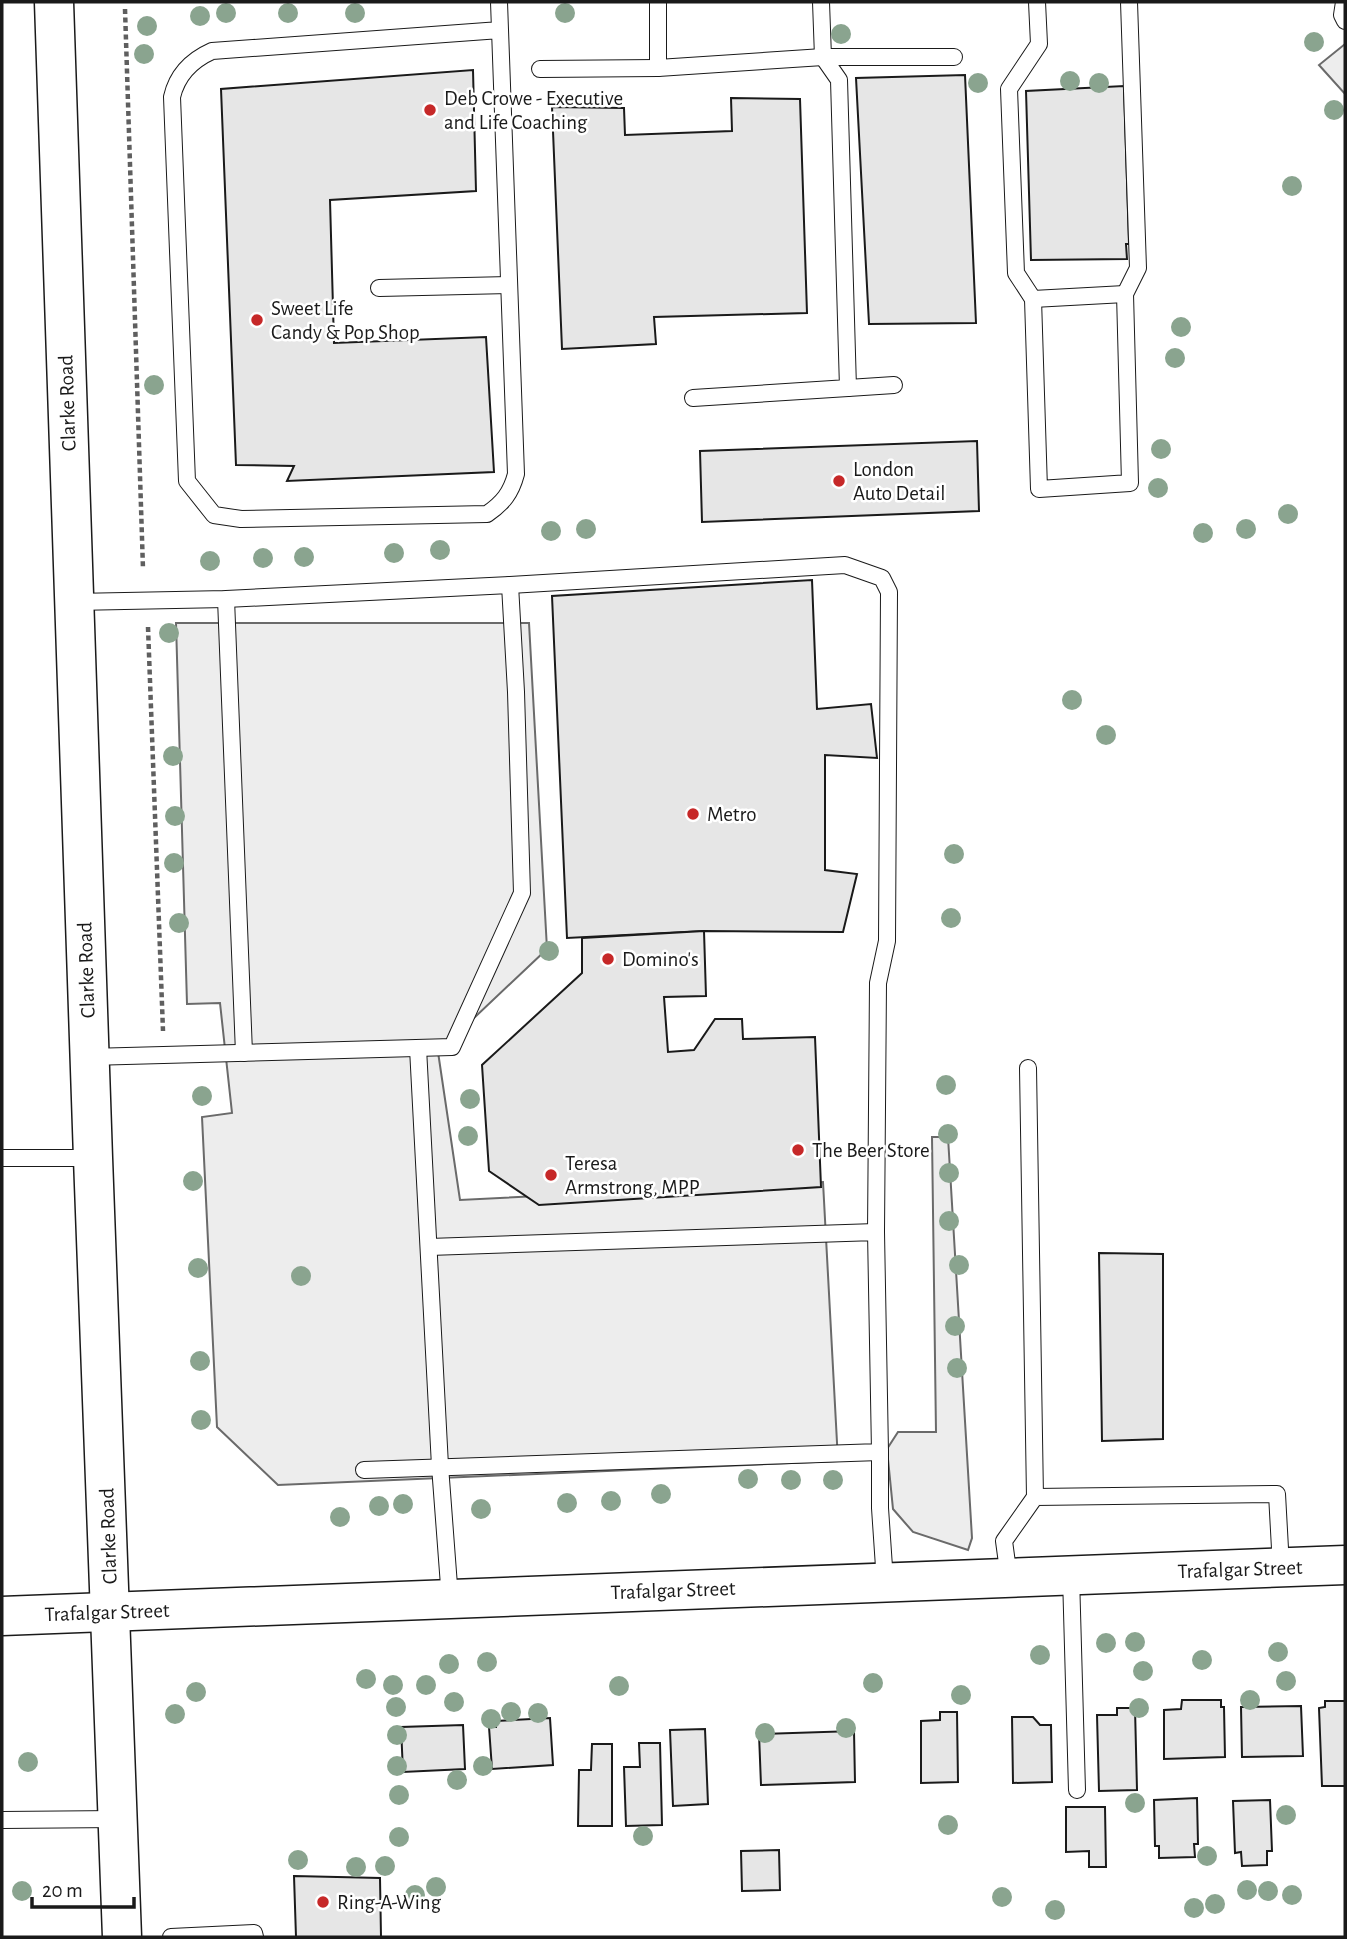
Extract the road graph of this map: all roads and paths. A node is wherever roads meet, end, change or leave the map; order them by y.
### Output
1 (54, 2) edge
2 (499, 2) edge
3 (658, 2) edge
4 (821, 2) edge
5 (1037, 2) edge
6 (1129, 2) edge
7 (1344, 2) edge
8 (125, 9) dead end
9 (1345, 21) edge
10 (500, 30) junction
11 (823, 57) junction
12 (954, 57) dead end
13 (658, 68) junction
14 (540, 69) dead end
15 (509, 285) junction
16 (379, 288) dead end
17 (1125, 294) junction
18 (1033, 299) junction
19 (894, 385) dead end
20 (848, 388) junction
21 (693, 398) dead end
22 (143, 569) dead end
23 (510, 585) junction
24 (226, 598) junction
25 (74, 602) junction
26 (148, 627) dead end
27 (163, 1033) dead end
28 (418, 1048) junction
29 (244, 1053) junction
30 (89, 1057) junction
31 (1028, 1068) dead end
32 (2, 1158) edge
33 (93, 1158) junction
34 (876, 1232) junction
35 (429, 1247) junction
36 (880, 1452) junction
37 (440, 1466) junction
38 (364, 1470) dead end
39 (1035, 1497) junction
40 (1345, 1565) edge
41 (1281, 1567) junction
42 (1071, 1575) junction
43 (1009, 1578) junction
44 (885, 1582) junction
45 (450, 1599) junction
46 (111, 1612) junction
47 (2, 1616) edge
48 (1077, 1790) dead end
49 (118, 1819) junction
50 (2, 1820) edge
51 (122, 1937) edge
52 (171, 1937) edge
53 (254, 1937) edge

1 - 25 main road, Clarke Road
2 - 10 lane
3 - 13 lane
4 - 11 lane
5 - 18 lane
6 - 17 lane
7 - 9 lane
8 - 22 path
10 - 15 lane
10 - 15 lane
11 - 12 lane
11 - 13 lane
11 - 20 lane
13 - 14 lane
15 - 16 lane
17 - 18 lane
17 - 18 lane
19 - 20 lane
20 - 21 lane
23 - 24 lane
23 - 28 lane
23 - 34 lane
24 - 25 lane
24 - 29 lane
25 - 30 main road, Clarke Road
26 - 27 path
28 - 29 lane
28 - 35 lane
29 - 30 lane
30 - 33 main road, Clarke Road
31 - 39 lane
32 - 33 lane
33 - 46 main road, Clarke Road
34 - 35 lane
34 - 36 lane
35 - 37 lane
36 - 37 lane
36 - 44 lane
37 - 38 lane
37 - 45 lane
39 - 41 lane
39 - 43 lane
40 - 41 main road, Trafalgar Street
41 - 42 main road, Trafalgar Street
42 - 43 main road, Trafalgar Street
42 - 48 lane
43 - 44 main road, Trafalgar Street
44 - 45 main road, Trafalgar Street
45 - 46 main road, Trafalgar Street
46 - 47 main road, Trafalgar Street
46 - 49 main road, Clarke Road
49 - 50 lane
49 - 51 main road, Clarke Road
52 - 53 lane

